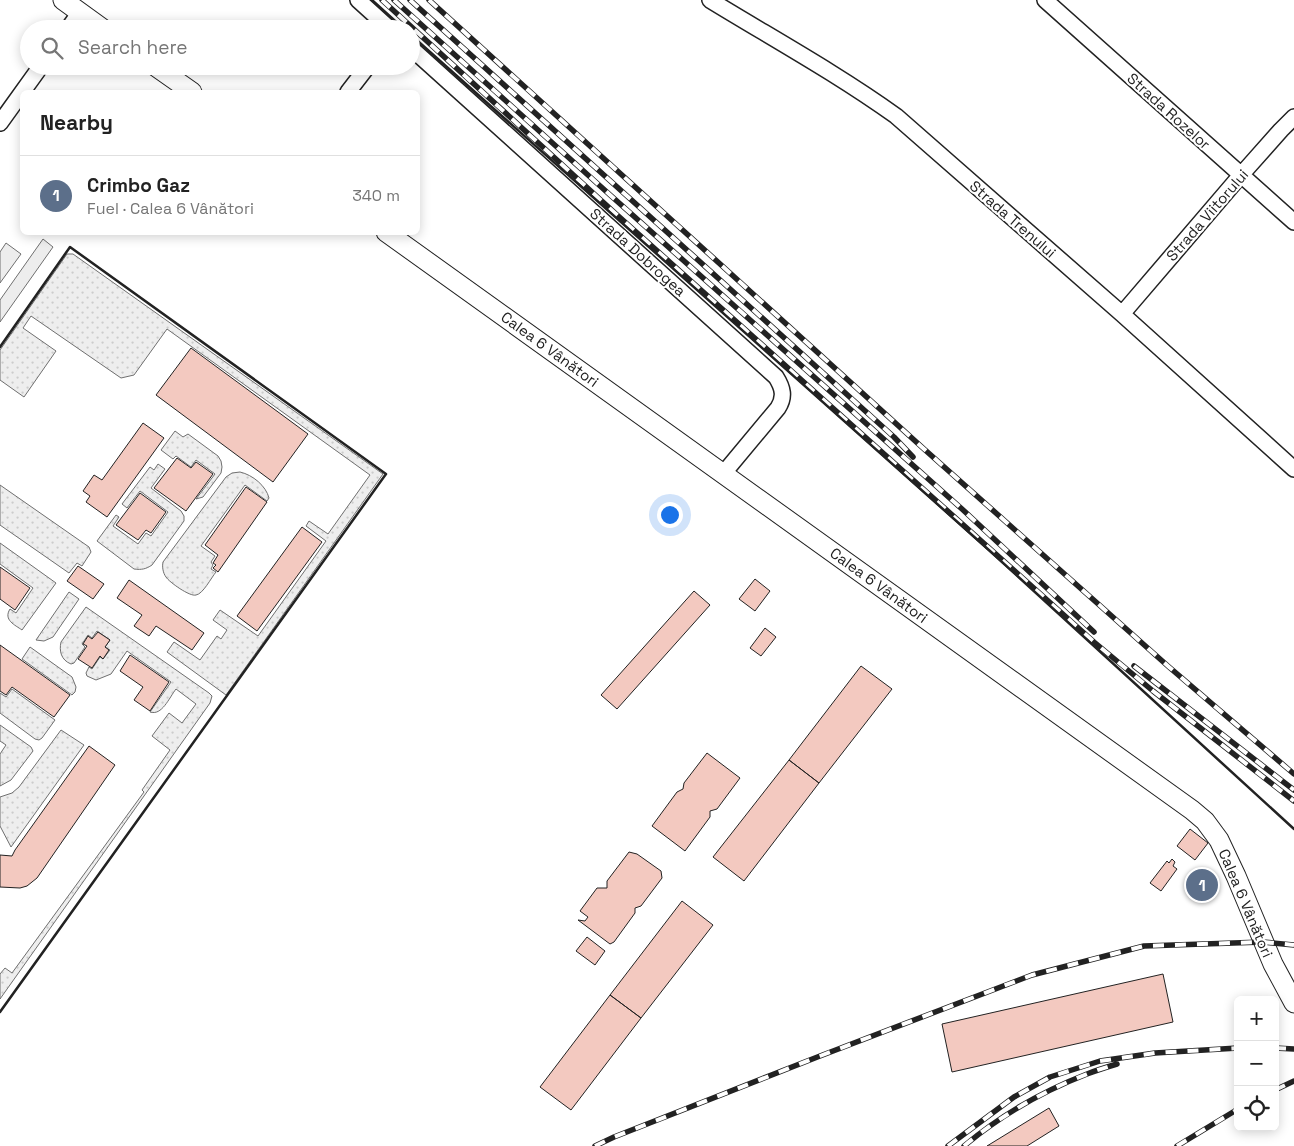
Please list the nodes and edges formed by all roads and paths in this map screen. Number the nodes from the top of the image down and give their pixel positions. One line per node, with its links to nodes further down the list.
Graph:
1 (63, 0): 5 (main road)
2 (358, 0): 8 (street)
3 (710, 0): 22 (street, Strada Trenului)
4 (1045, 0): 19 (street, Strada Rozelor)
5 (80, 12): 6 (street); 7 (main road)
6 (74, 20)
7 (91, 20)
8 (380, 20)
9 (420, 56): 24 (street, Strada Dobrogea)
10 (35, 75): 13 (street)
11 (168, 75): 14 (main road)
12 (361, 75): 15 (street)
13 (24, 90)
14 (189, 90)
15 (350, 90)
16 (20, 95): 18 (street)
17 (1294, 118): 19 (street, Strada Viitorului)
18 (0, 123)
19 (1241, 175): 20 (street, Strada Rozelor); 22 (street, Strada Viitorului)
20 (1294, 222)
21 (390, 235): 24 (main road, Calea 6 Vânători)
22 (1122, 314): 23 (street, Strada Trenului)
23 (1294, 469)
24 (723, 474): 25 (main road, Calea 6 Vânători)
25 (1294, 1003)

